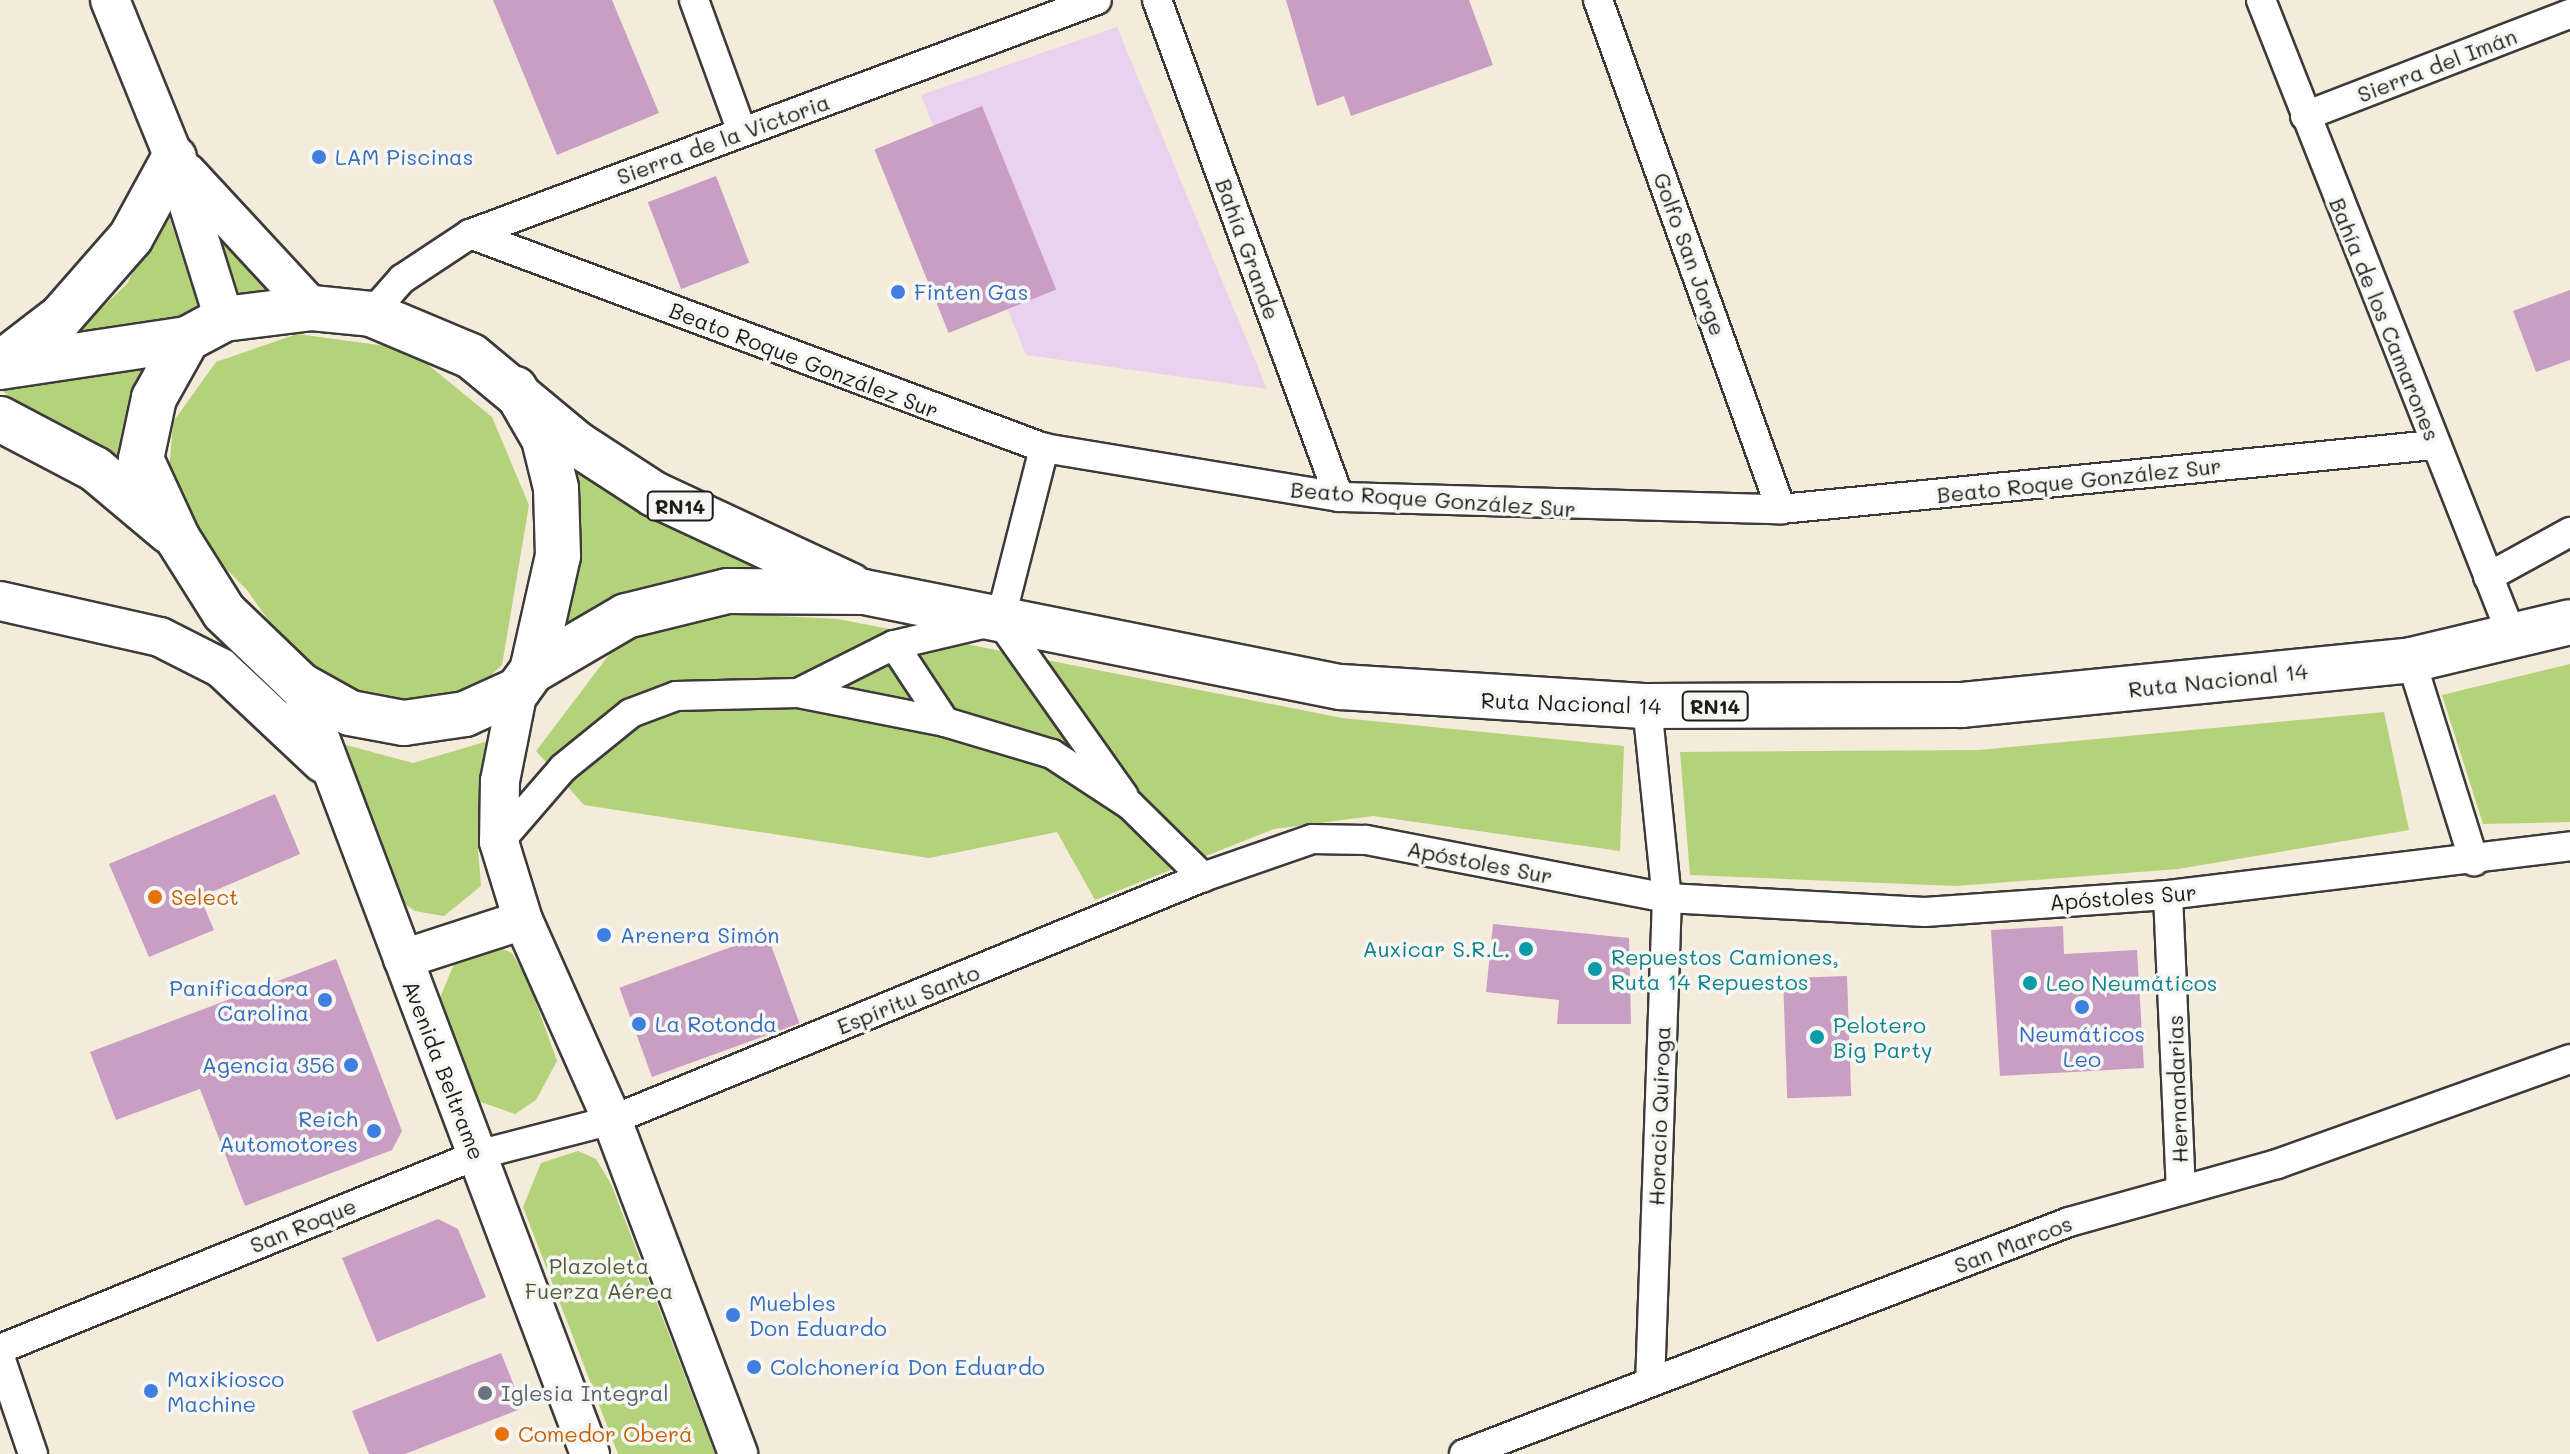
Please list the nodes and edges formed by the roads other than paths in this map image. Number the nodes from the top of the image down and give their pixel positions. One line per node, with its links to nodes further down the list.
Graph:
1 (110, 0): 10 (main road)
2 (694, 0): 9 (street)
3 (1097, 0): 9 (street, Sierra de la Victoria)
4 (1157, 0): 20 (street, Bahía Grande)
5 (1598, 0): 21 (street, Golfo San Jorge)
6 (2261, 0): 8 (street, Bahía de los Camarones)
7 (2570, 14): 8 (street, Sierra del Imán)
8 (2305, 116): 18 (street, Bahía de los Camarones)
9 (742, 132): 11 (street, Sierra de la Victoria)
10 (174, 158): 12 (main road); 14 (main road); 15 (highway)
11 (470, 234): 13 (street, Sierra de la Victoria); 19 (street, Beato Roque González Sur)
12 (312, 308): 13 (highway, Ruta Nacional 14 / RN14); 14 (highway, Ruta Nacional 14 / RN14)
13 (371, 314): 16 (highway, Ruta Nacional 14 / RN14)
14 (206, 329): 15 (highway, Ruta Nacional 14 / RN14); 23 (highway, Ruta Nacional 14 / RN14)
15 (0, 366)
16 (515, 389): 25 (highway, Ruta Nacional 14 / RN14); 32 (highway, Ruta Nacional 14 / RN14)
17 (0, 419): 23 (highway, Ruta Nacional 14 / RN14)
18 (2434, 445): 21 (street, Beato Roque González Sur); 24 (street, Bahía de los Camarones)
19 (1044, 448): 20 (street, Beato Roque González Sur); 27 (street)
20 (1339, 497): 21 (street, Beato Roque González Sur)
21 (1781, 509)
22 (2570, 532): 24 (street)
23 (178, 539): 33 (highway, Ruta Nacional 14 / RN14)
24 (2488, 577): 29 (street, Bahía de los Camarones)
25 (864, 592): 27 (highway, Ruta Nacional 14 / RN14); 32 (highway, Ruta Nacional 14 / RN14)
26 (0, 601): 37 (main road)
27 (1000, 621): 30 (street); 35 (highway, Ruta Nacional 14 / RN14); 38 (street)
28 (2570, 622): 29 (highway, Ruta Nacional 14 / RN14)
29 (2512, 636): 31 (highway, Ruta Nacional 14 / RN14)
30 (894, 645): 34 (street); 36 (street)
31 (2411, 660): 35 (highway, Ruta Nacional 14 / RN14); 41 (street)
32 (525, 681): 33 (highway, Ruta Nacional 14 / RN14); 39 (main road)
33 (300, 685): 37 (main road, Avenida Beltrame)
34 (798, 693): 36 (street); 39 (street)
35 (1647, 706): 44 (street, Horacio Quiroga)
36 (945, 722): 38 (street)
37 (332, 773): 46 (main road, Avenida Beltrame)
38 (1130, 805): 42 (street)
39 (499, 842): 45 (main road)
40 (2570, 846): 41 (street, Apóstoles Sur)
41 (2474, 861): 43 (street, Apóstoles Sur)
42 (1203, 877): 44 (street, Apóstoles Sur); 48 (street, Espíritu Santo)
43 (2168, 895): 44 (street, Apóstoles Sur); 50 (street, Hernandarias)
44 (1667, 898): 53 (street, Horacio Quiroga)
45 (523, 920): 46 (main road); 48 (main road)
46 (403, 959): 49 (main road, Avenida Beltrame)
47 (2570, 1059): 50 (street, San Marcos)
48 (612, 1120): 49 (street, San Roque); 56 (main road)
49 (477, 1155): 51 (street, San Roque); 55 (main road, Avenida Beltrame)
50 (2181, 1188): 53 (street, San Marcos)
51 (0, 1349)
52 (0, 1357): 54 (street)
53 (1650, 1382): 57 (street, San Marcos)
54 (33, 1454)
55 (590, 1454)
56 (738, 1454)
57 (1464, 1454)

